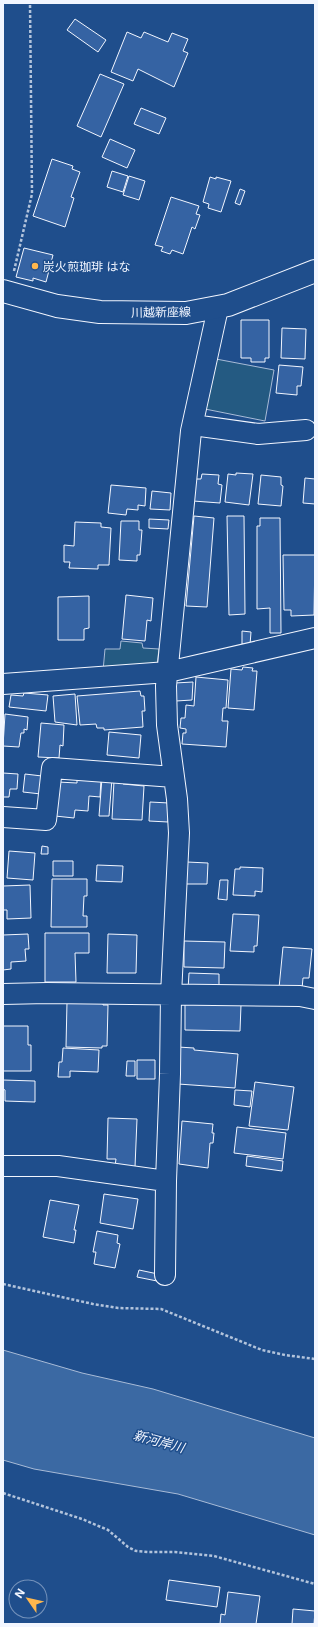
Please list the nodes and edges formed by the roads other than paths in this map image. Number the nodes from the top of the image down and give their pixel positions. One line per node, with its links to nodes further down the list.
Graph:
1 (315, 271): 3 (main road, 川越新座線)
2 (6, 292): 3 (main road, 川越新座線)
3 (218, 308): 4 (street)
4 (193, 425): 5 (street); 7 (street)
5 (306, 430)
6 (315, 638): 7 (street)
7 (168, 672): 8 (street); 9 (street)
8 (3, 684)
9 (174, 777): 10 (street); 12 (street)
10 (3, 817)
11 (3, 994): 12 (street)
12 (171, 995): 13 (street); 15 (street)
13 (315, 999)
14 (3, 1166): 15 (street)
15 (166, 1181): 16 (street)
16 (165, 1275)

